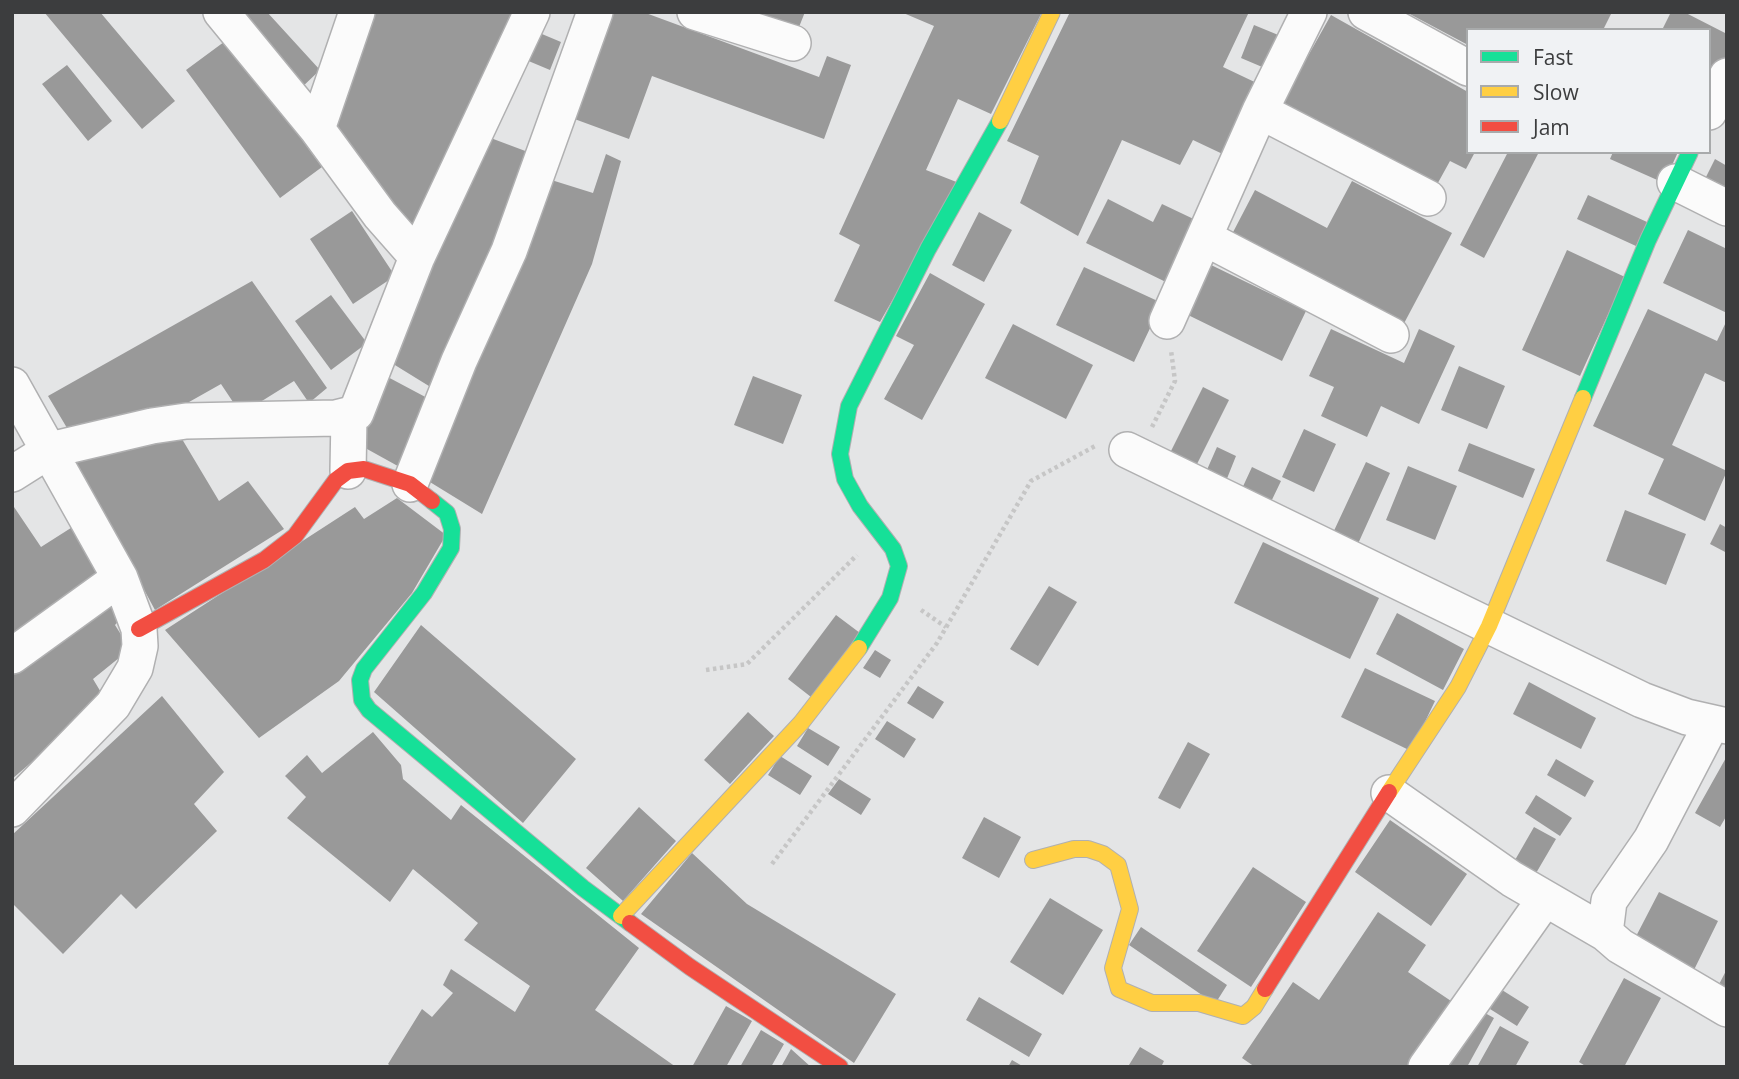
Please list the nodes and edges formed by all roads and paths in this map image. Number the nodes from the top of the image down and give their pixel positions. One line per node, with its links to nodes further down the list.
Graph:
1 (221, 12): 14 (street)
2 (357, 12): 14 (street)
3 (532, 12): 19 (street)
4 (595, 12): 28 (street)
5 (695, 12): 9 (street)
6 (1052, 12): 29 (street)
7 (1309, 12): 13 (street)
8 (1367, 12): 10 (street)
9 (793, 43)
10 (1466, 67)
11 (1727, 76): 12 (street)
12 (1711, 108)
13 (1260, 111): 16 (street); 18 (street)
14 (317, 129): 19 (street)
15 (1682, 167): 17 (street); 31 (street)
16 (1428, 198)
17 (1727, 208)
18 (1205, 238): 20 (street); 21 (street)
19 (417, 257): 23 (street)
20 (1167, 321): 24 (path)
21 (1391, 335)
22 (12, 385): 25 (street)
23 (349, 416): 25 (street); 26 (street)
24 (1113, 447): 31 (street); 39 (path)
25 (50, 450): 27 (street); 30 (street)
26 (348, 471): 28 (street); 32 (street)
27 (12, 474)
28 (410, 484): 41 (street)
29 (880, 532): 34 (path); 41 (street)
30 (120, 578): 32 (street); 33 (street)
31 (1489, 626): 35 (street); 36 (street)
32 (139, 629): 37 (street)
33 (12, 656)
34 (706, 670)
35 (1719, 724): 42 (street)
36 (1389, 793): 38 (street); 40 (street)
37 (12, 809)
38 (1033, 860)
39 (772, 863)
40 (1545, 899): 42 (street); 45 (street)
41 (621, 916): 44 (street)
42 (1605, 933): 43 (street)
43 (1727, 1009)
44 (840, 1067)
45 (1426, 1067)

